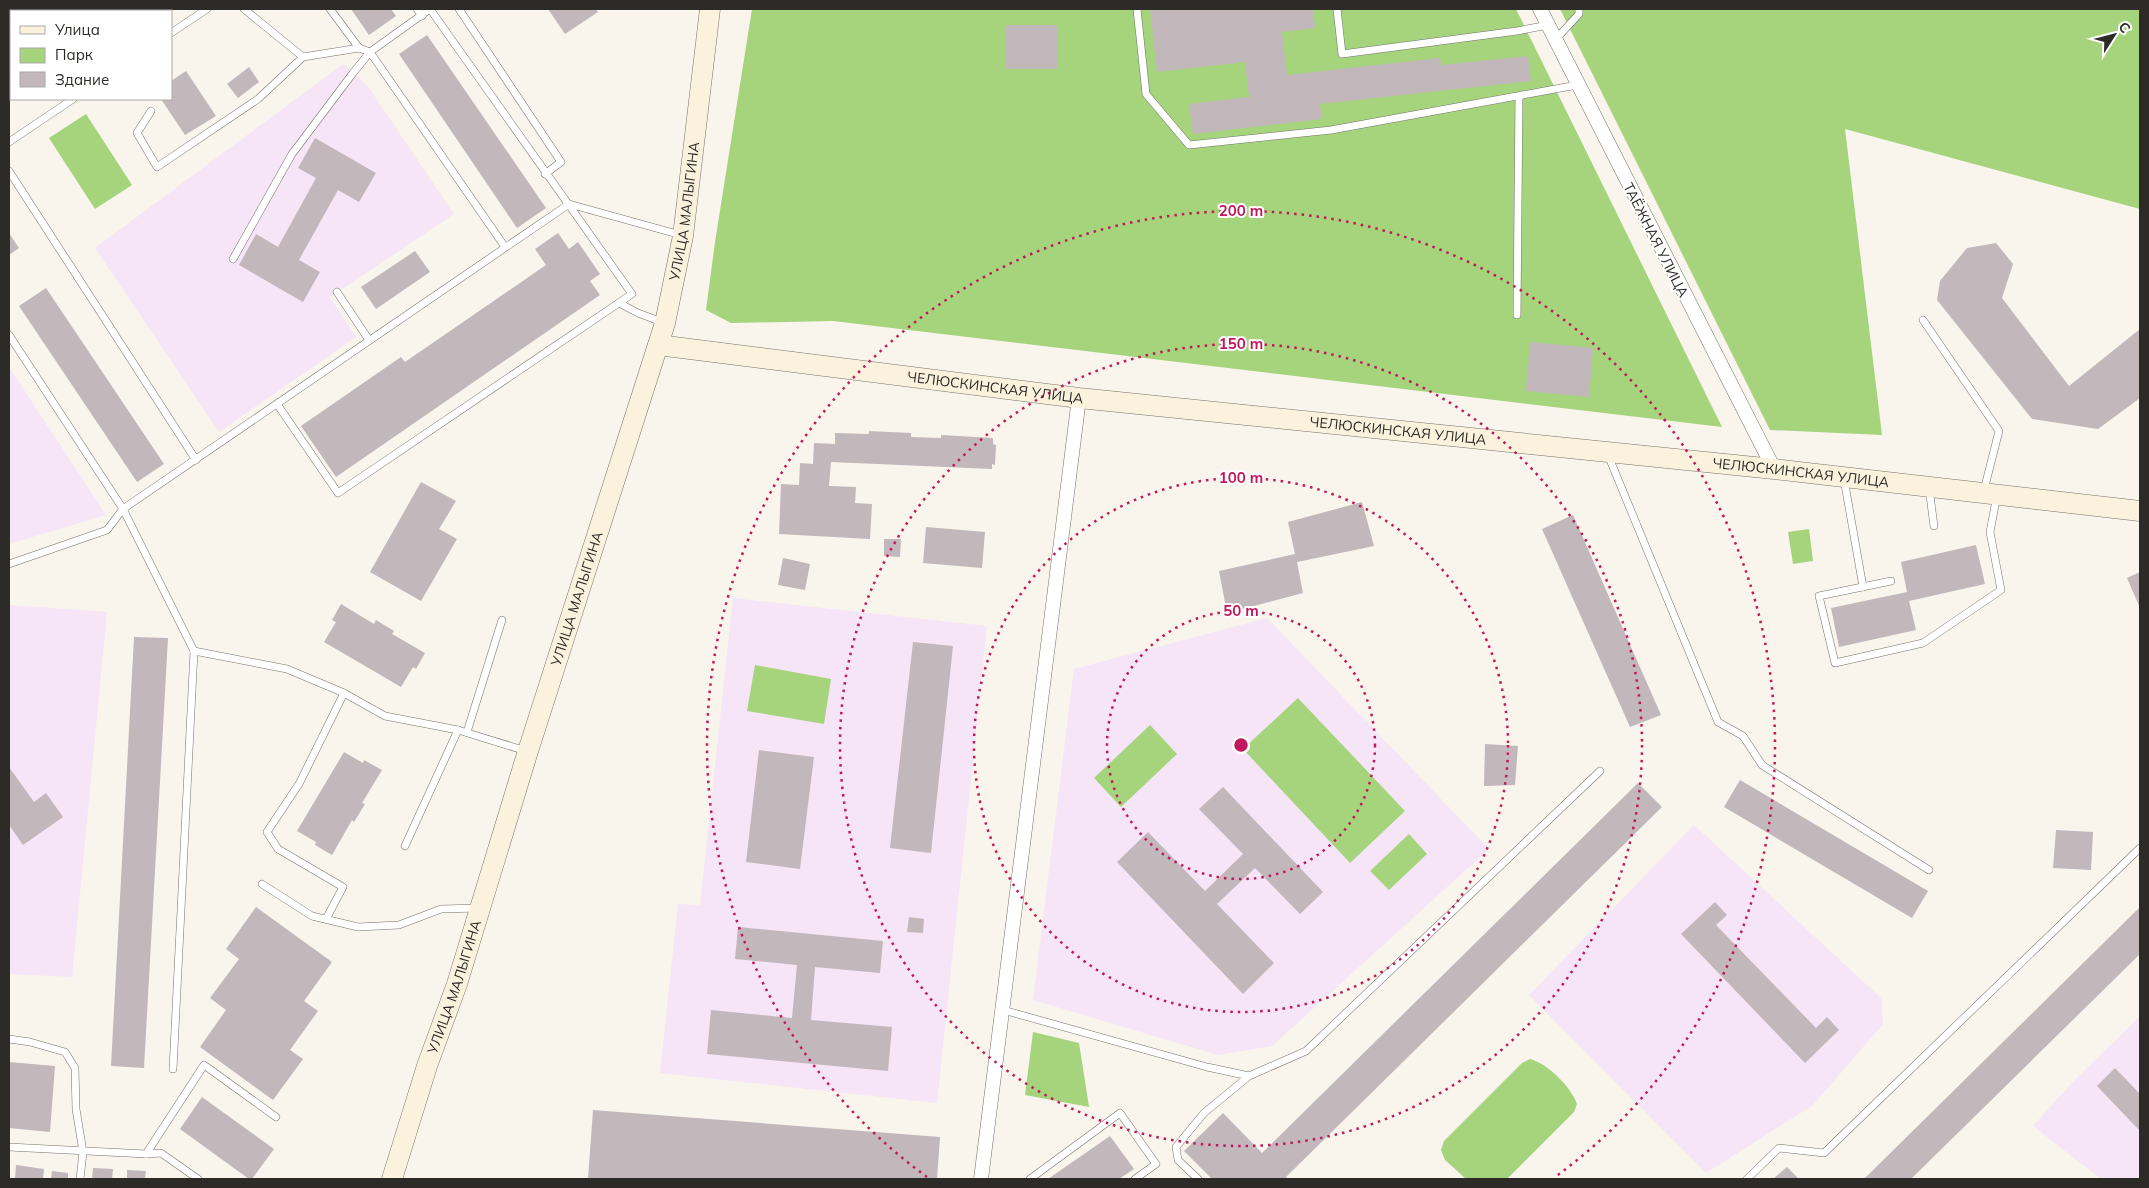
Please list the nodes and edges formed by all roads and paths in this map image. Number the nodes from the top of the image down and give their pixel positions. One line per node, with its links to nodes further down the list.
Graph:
1 (207, 9): 14 (lane)
2 (244, 9): 18 (lane)
3 (330, 9): 16 (lane)
4 (417, 9): 12 (lane)
5 (430, 9): 12 (lane); 25 (lane)
6 (459, 9): 25 (lane)
7 (710, 9): 27 (street, УЛИЦА МАЛЫГИНА)
8 (1137, 9): 20 (lane)
9 (1337, 9): 13 (lane)
10 (1540, 9): 13 (street, ТАЁЖНАЯ УЛИЦА)
11 (1579, 9): 15 (lane)
12 (422, 16): 17 (lane)
13 (1548, 25): 15 (street, ТАЁЖНАЯ УЛИЦА)
14 (172, 32)
15 (1555, 40): 19 (street, ТАЁЖНАЯ УЛИЦА)
16 (359, 48): 17 (lane); 18 (lane)
17 (370, 52): 28 (lane); 29 (lane)
18 (303, 57): 22 (lane)
19 (1577, 86): 20 (lane); 42 (street, ТАЁЖНАЯ УЛИЦА)
20 (1519, 97): 32 (lane)
21 (72, 100): 23 (lane)
22 (151, 111)
23 (9, 142)
24 (9, 171): 41 (lane)
25 (545, 174): 26 (lane)
26 (569, 204): 27 (lane); 28 (lane); 31 (lane)
27 (683, 236): 34 (street, УЛИЦА МАЛЫГИНА)
28 (505, 247): 36 (lane)
29 (233, 259)
30 (337, 292): 36 (lane)
31 (619, 303): 34 (lane); 39 (lane)
32 (1517, 315)
33 (1923, 320): 45 (lane)
34 (665, 323): 37 (street, УЛИЦА МАЛЫГИНА)
35 (9, 336): 46 (lane)
36 (369, 340): 39 (lane)
37 (658, 345): 38 (street, ЧЕЛЮСКИНСКАЯ УЛИЦА); 57 (street, УЛИЦА МАЛЫГИНА)
38 (1079, 398): 40 (street, ЧЕЛЮСКИНСКАЯ УЛИЦА); 65 (street)
39 (276, 404): 41 (lane)
40 (1607, 452): 42 (street, ЧЕЛЮСКИНСКАЯ УЛИЦА); 61 (lane)
41 (196, 460): 46 (lane)
42 (1774, 469): 43 (street, ЧЕЛЮСКИНСКАЯ УЛИЦА)
43 (1843, 477): 44 (street, ЧЕЛЮСКИНСКАЯ УЛИЦА); 51 (lane)
44 (1929, 487): 45 (street, ЧЕЛЮСКИНСКАЯ УЛИЦА); 48 (lane)
45 (1990, 494): 47 (street, ЧЕЛЮСКИНСКАЯ УЛИЦА); 51 (lane)
46 (123, 509): 49 (lane); 53 (lane)
47 (2140, 511)
48 (1934, 526)
49 (9, 564)
50 (1891, 581): 51 (lane)
51 (1863, 587)
52 (502, 620): 56 (lane)
53 (194, 652): 54 (lane); 67 (lane)
54 (344, 693): 55 (lane); 64 (lane)
55 (458, 730): 56 (lane); 59 (lane)
56 (467, 732): 57 (lane)
57 (528, 751): 63 (street, УЛИЦА МАЛЫГИНА)
58 (1600, 772): 68 (lane)
59 (405, 846)
60 (2140, 848): 80 (lane)
61 (1929, 870)
62 (262, 884): 64 (lane)
63 (480, 908): 64 (lane); 75 (street, УЛИЦА МАЛЫГИНА)
64 (326, 919)
65 (1003, 1010): 68 (lane); 76 (street)
66 (9, 1039): 71 (lane)
67 (173, 1069)
68 (1250, 1076): 79 (lane)
69 (276, 1117): 72 (lane)
70 (9, 1148): 71 (lane)
71 (82, 1152): 72 (lane); 73 (lane)
72 (146, 1154): 74 (lane)
73 (80, 1179)
74 (198, 1179)
75 (392, 1179)
76 (982, 1179)
77 (1030, 1179): 78 (lane)
78 (1135, 1179)
79 (1198, 1179)
80 (1748, 1179)

